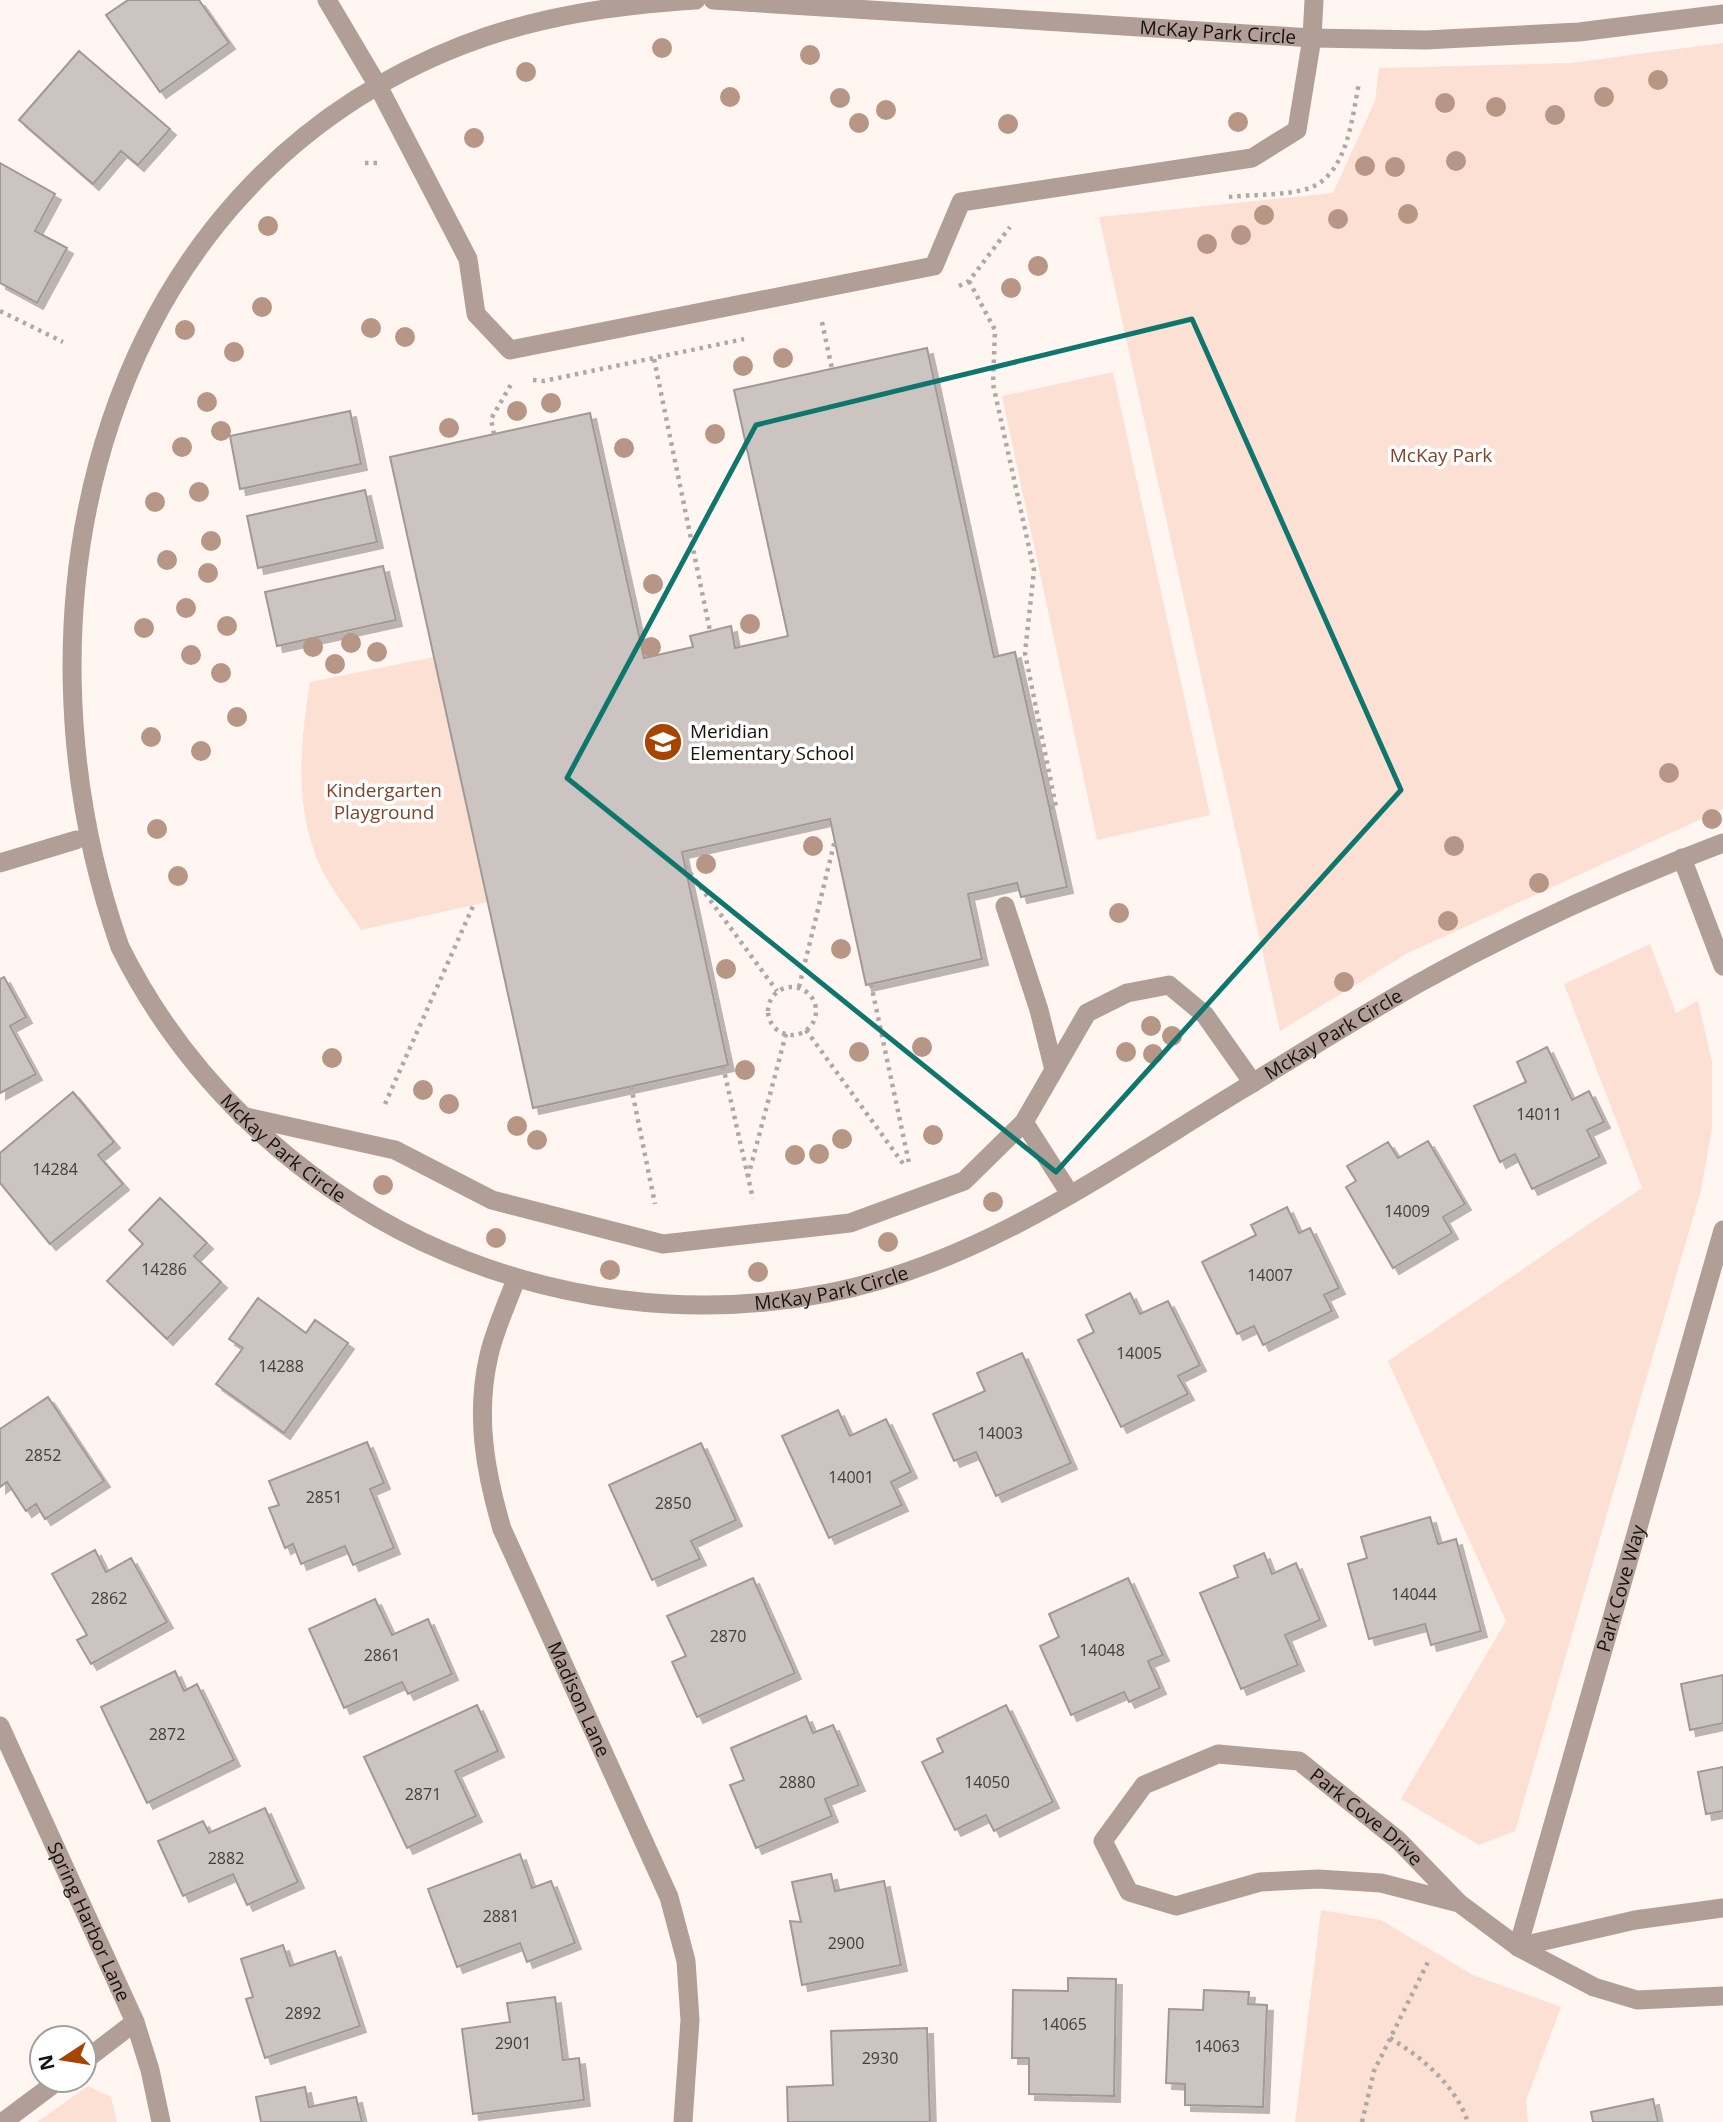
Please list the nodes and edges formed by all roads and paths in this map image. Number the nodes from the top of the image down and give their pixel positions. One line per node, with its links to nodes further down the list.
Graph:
1 (327, 0): 7 (street)
2 (696, 0): 7 (street)
3 (713, 0): 6 (street, McKay Park Circle)
4 (1314, 0): 6 (street)
5 (1723, 14): 6 (street, McKay Park Circle)
6 (1312, 38): 7 (street)
7 (378, 86): 16 (street)
8 (970, 281): 19 (path)
9 (0, 311): 11 (path)
10 (822, 323): 13 (path)
11 (63, 342)
12 (654, 359): 17 (path)
13 (832, 369)
14 (516, 377): 15 (path)
15 (494, 434)
16 (86, 440)
17 (710, 631)
18 (62, 778): 20 (street, McKay Park Circle)
19 (1050, 808)
20 (76, 840): 24 (street); 39 (street, McKay Park Circle)
21 (835, 840): 30 (path)
22 (1723, 843): 23 (street, McKay Park Circle)
23 (1682, 858): 28 (street); 36 (street, McKay Park Circle)
24 (0, 863)
25 (685, 866): 31 (path)
26 (474, 904): 38 (path)
27 (1005, 906): 35 (street)
28 (1723, 965)
29 (871, 984): 32 (path)
30 (799, 987): 31 (path); 32 (path)
31 (777, 991): 33 (path)
32 (806, 1030): 33 (path)
33 (786, 1034): 41 (path)
34 (723, 1066): 41 (path)
35 (1054, 1070): 36 (street); 40 (street)
36 (1253, 1083): 42 (street, McKay Park Circle)
37 (631, 1086): 44 (path)
38 (385, 1104)
39 (242, 1116): 40 (street); 46 (street, McKay Park Circle)
40 (1024, 1122): 42 (street)
41 (748, 1177): 43 (path)
42 (1070, 1194): 46 (street, McKay Park Circle)
43 (753, 1199)
44 (655, 1205)
45 (1723, 1230): 50 (street, Park Cove Way)
46 (516, 1279): 59 (street, Madison Lane)
47 (0, 1726): 53 (street, Spring Harbor Lane)
48 (1459, 1903): 48 (street, Park Cove Drive); 50 (street, Park Cove Drive)
49 (1723, 1908): 50 (street)
50 (1518, 1947): 52 (street, Park Cove Drive)
51 (1429, 1962): 54 (path)
52 (1723, 1996)
53 (135, 2022): 55 (street); 58 (street, Spring Harbor Lane)
54 (1390, 2038): 60 (path); 61 (path)
55 (98, 2050)
56 (41, 2094): 57 (street)
57 (4, 2122)
58 (160, 2122)
59 (683, 2122)
60 (1362, 2122)
61 (1468, 2122)

